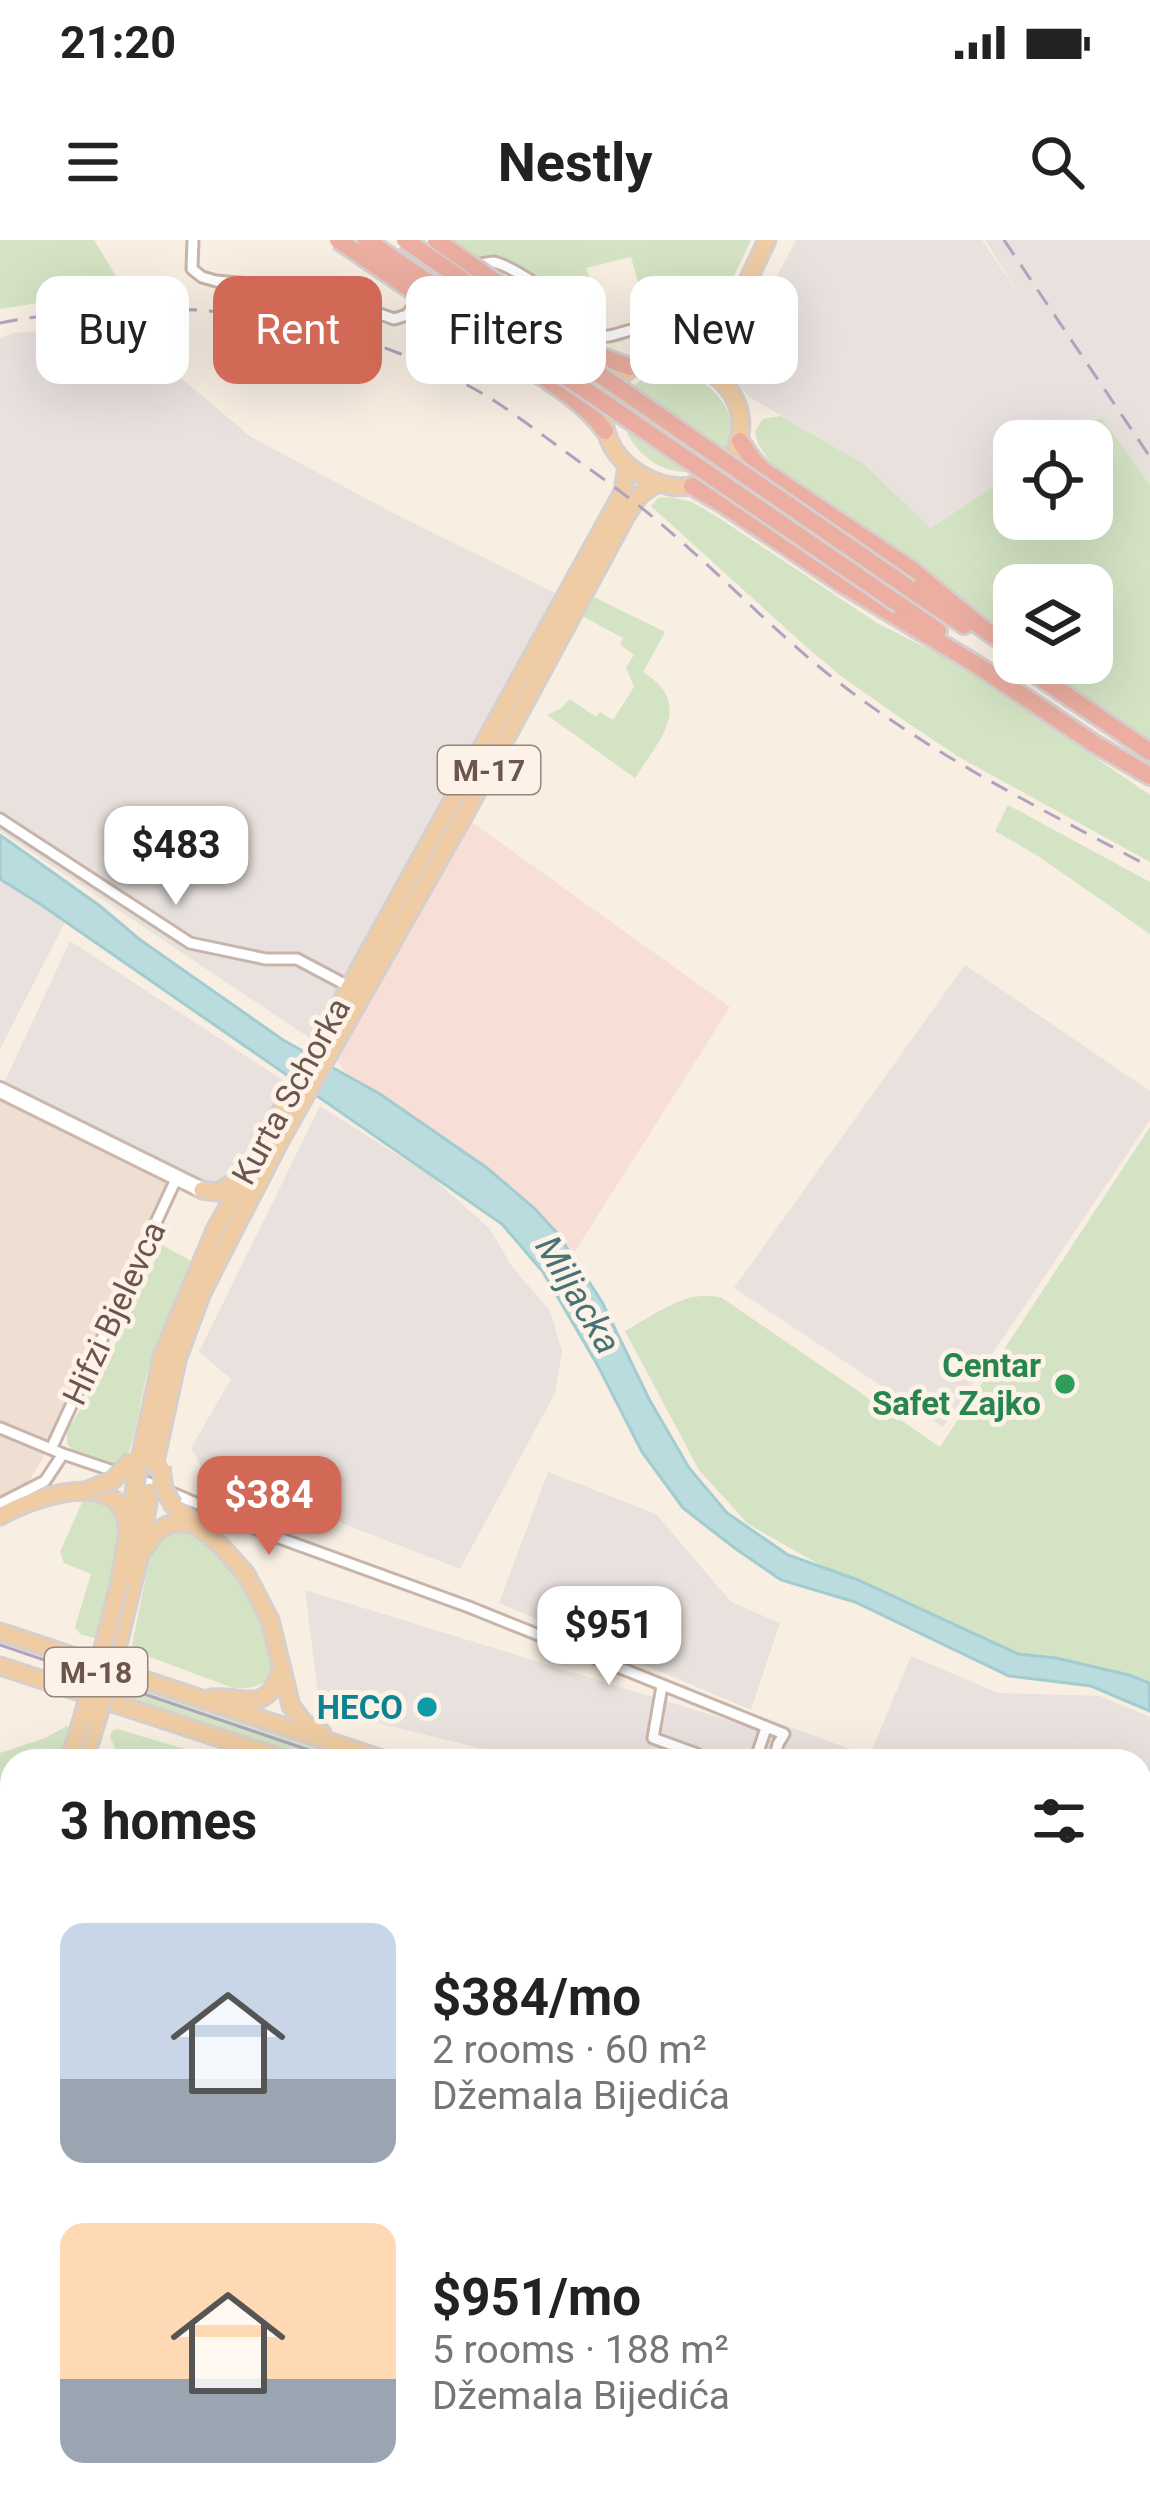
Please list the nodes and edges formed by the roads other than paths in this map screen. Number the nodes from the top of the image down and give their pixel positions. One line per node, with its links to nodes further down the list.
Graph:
1 (193, 240): 8 (street)
2 (338, 240): 12 (highway, bridge)
3 (366, 240): 22 (highway, bridge)
4 (406, 240): 18 (highway, bridge)
5 (436, 240): 9 (highway, bridge)
6 (767, 240): 7 (main road)
7 (750, 276)
8 (630, 329)
9 (630, 362)
10 (630, 369): 12 (main road)
11 (724, 384): 13 (main road)
12 (605, 431): 14 (main road)
13 (740, 440): 16 (main road); 17 (highway)
14 (626, 465): 15 (main road); 24 (main road, Kurta Schorka / M-17)
15 (658, 483): 16 (main road); 25 (main road, Kurta Schorka / M-17)
16 (692, 486): 22 (highway)
17 (993, 635)
18 (993, 645)
19 (1052, 684): 21 (highway)
20 (1062, 684): 21 (highway)
21 (1150, 749)
22 (1150, 775)
23 (0, 819): 24 (street)
24 (348, 986): 25 (main road, Kurta Schorka / M-17)
25 (326, 1043): 27 (main road, Kurta Schorka / M-17)
26 (0, 1090): 29 (main road)
27 (300, 1090): 28 (main road, Kurta Schorka / M-17); 34 (main road, Kurta Schorka / M-17)
28 (245, 1174): 30 (main road); 31 (main road, Kurta Schorka / M-17)
29 (177, 1177): 30 (main road); 33 (street, Hifzi Bjelevca)
30 (202, 1190): 31 (main road)
31 (215, 1230): 34 (main road, Kurta Schorka / M-17)
32 (0, 1428): 33 (street)
33 (57, 1451): 37 (street); 46 (street)
34 (147, 1458): 35 (main road, Kurta Schorka / M-18, bridge); 36 (main road, bridge); 39 (main road, bridge)
35 (142, 1488): 40 (main road, Kurta Schorka / M-18); 41 (main road, Kurta Schorka)
36 (93, 1493): 38 (main road); 40 (main road)
37 (0, 1504)
38 (0, 1516)
39 (198, 1526): 41 (main road); 45 (main road)
40 (128, 1534): 42 (main road, Kurta Schorka / M-18)
41 (139, 1559): 42 (main road, Kurta Schorka)
42 (127, 1582): 51 (main road, Kurta Schorka / M-18, bridge); 52 (main road, Kurta Schorka, bridge)
43 (0, 1632): 47 (main road)
44 (0, 1666): 48 (main road)
45 (280, 1670): 47 (main road); 50 (main road)
46 (662, 1686): 49 (street); 56 (street)
47 (205, 1701): 50 (main road)
48 (183, 1725): 53 (main road); 54 (main road)
49 (766, 1728): 57 (street); 58 (street)
50 (339, 1745): 55 (main road)
51 (73, 1749)
52 (87, 1749)
53 (235, 1749)
54 (254, 1749)
55 (351, 1749)
56 (684, 1749)
57 (759, 1749)
58 (777, 1749)

